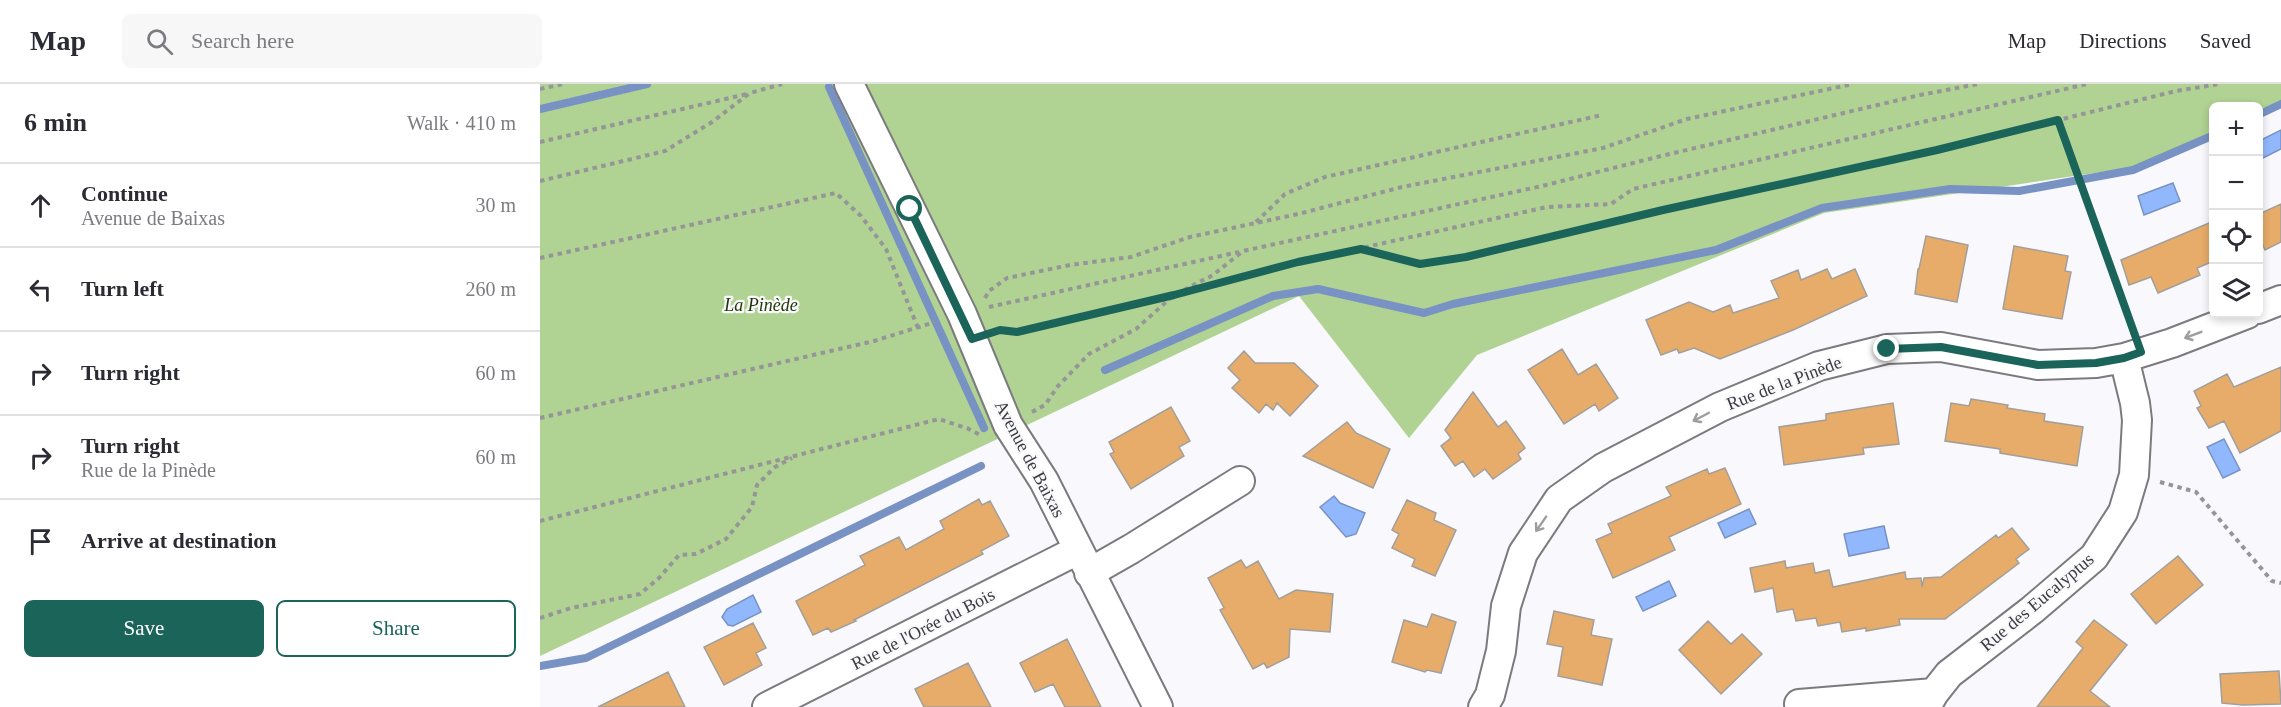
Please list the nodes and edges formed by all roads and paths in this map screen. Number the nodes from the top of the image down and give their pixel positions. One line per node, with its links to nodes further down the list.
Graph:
1 (563, 84): 8 (path)
2 (782, 84): 9 (path)
3 (849, 84): 22 (street, Avenue de Baixas)
4 (1853, 84): 14 (path)
5 (1978, 84): 16 (path)
6 (2087, 84): 15 (path)
7 (2219, 84): 11 (path)
8 (540, 89)
9 (750, 93): 12 (path); 13 (path)
10 (1602, 116): 14 (path)
11 (2058, 120): 15 (path); 24 (path)
12 (540, 142)
13 (540, 181)
14 (1256, 223): 22 (path)
15 (1361, 249): 18 (path)
16 (1243, 251): 18 (path); 22 (path)
17 (540, 258): 23 (path)
18 (1174, 295): 22 (path); 26 (path)
19 (2281, 300): 20 (street)
20 (2263, 307)
21 (2236, 318): 24 (street, Rue de la Pinède, one-way to 24)
22 (971, 321): 23 (path); 26 (street, Avenue de Baixas)
23 (918, 328): 25 (path)
24 (2133, 355): 28 (street, Rue des Eucalyptus); 38 (street, Rue de la Pinède, one-way to 38)
25 (540, 418)
26 (998, 434): 27 (path); 31 (street, Avenue de Baixas)
27 (799, 454): 30 (path); 33 (path)
28 (2134, 475): 32 (path); 34 (street, Rue des Eucalyptus)
29 (1240, 481): 31 (street)
30 (540, 520)
31 (1083, 562): 36 (street, Rue de l'Orée du Bois); 37 (street, Avenue de Baixas)
32 (2281, 583)
33 (540, 618)
34 (1930, 700): 35 (street, Rue des Eucalyptus)
35 (1799, 704)
36 (767, 707)
37 (1158, 707)
38 (1483, 707)

